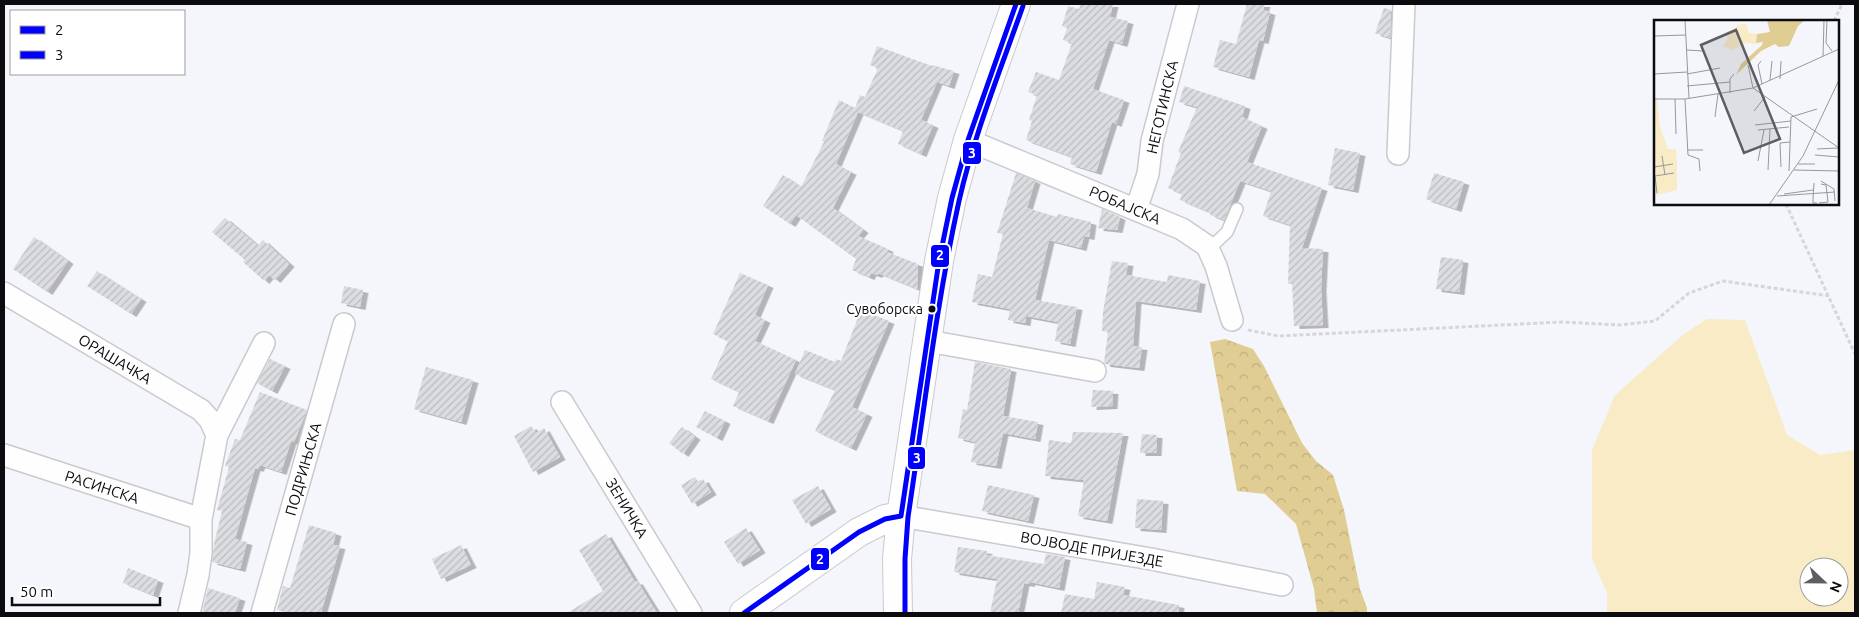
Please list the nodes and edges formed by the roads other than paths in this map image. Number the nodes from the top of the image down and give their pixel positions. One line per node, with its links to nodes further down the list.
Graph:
1 (1016, 4): 4 (main road)
2 (1188, 4): 7 (street, НЕГОТИНСКА)
3 (1404, 4): 5 (street)
4 (968, 140): 7 (street, РОБАЈСКА); 12 (main road)
5 (1398, 154)
6 (1237, 209): 8 (lane)
7 (1136, 210): 8 (street, РОБАЈСКА)
8 (1208, 250): 10 (street, РОБАЈСКА)
9 (4, 293): 16 (street, ОРАШАЧКА)
10 (1232, 320)
11 (344, 324): 22 (street, ПОДРИЊСКА)
12 (928, 341): 14 (street); 18 (main road)
13 (264, 343): 16 (street)
14 (1095, 371)
15 (562, 402): 23 (street, ЗЕНИЧКА)
16 (217, 435): 19 (street)
17 (4, 454): 19 (street, РАСИНСКА)
18 (901, 516): 20 (street, ВОЈВОДЕ ПРИЈЕЗДЕ); 24 (main road); 25 (main road)
19 (200, 519): 21 (street)
20 (1282, 585)
21 (188, 613)
22 (262, 613)
23 (691, 613)
24 (744, 613)
25 (898, 613)

